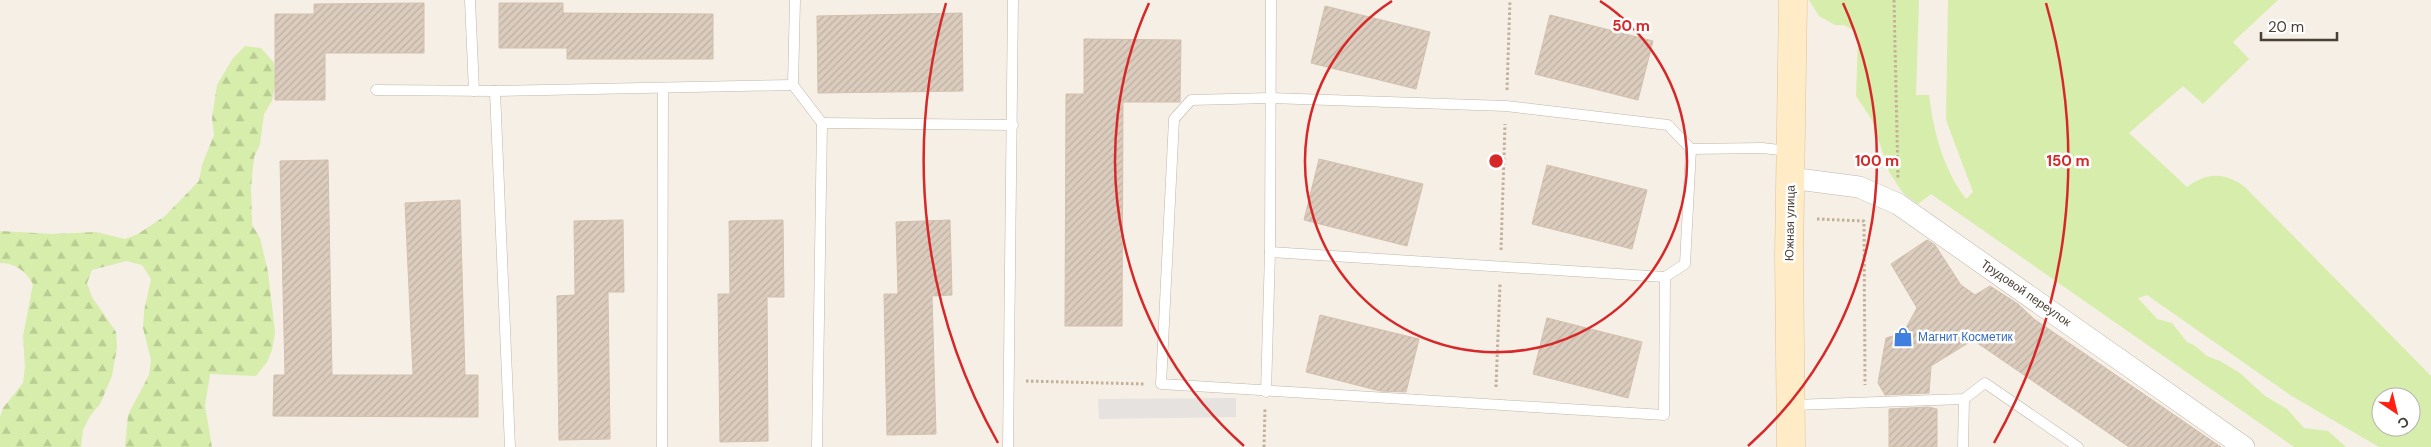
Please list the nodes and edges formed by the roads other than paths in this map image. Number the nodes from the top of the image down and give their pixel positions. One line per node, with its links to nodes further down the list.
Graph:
1 (470, 0): 9 (lane)
2 (795, 0): 6 (lane)
3 (1013, 0): 13 (lane)
4 (1271, 0): 11 (lane)
5 (1793, 0): 15 (street, Южная улица)
6 (793, 84): 7 (lane); 12 (lane)
7 (663, 88): 10 (lane); 23 (lane)
8 (376, 90): 9 (lane)
9 (474, 90): 10 (lane)
10 (495, 90): 22 (lane)
11 (1270, 98): 14 (lane); 17 (lane); 19 (lane)
12 (822, 123): 13 (lane); 24 (lane)
13 (1013, 125): 25 (lane)
14 (1691, 149): 15 (lane); 18 (lane)
15 (1791, 151): 16 (street, Южная улица)
16 (1790, 178): 21 (street, Южная улица); 29 (street, Трудовой переулок)
17 (1270, 252): 18 (lane); 19 (lane)
18 (1665, 277): 19 (lane)
19 (1266, 392)
20 (1964, 399): 21 (lane); 27 (lane); 28 (lane)
21 (1792, 405): 26 (street, Южная улица)
22 (510, 447)
23 (662, 447)
24 (817, 447)
25 (1008, 447)
26 (1791, 447)
27 (1963, 447)
28 (2078, 447)
29 (2244, 447)

